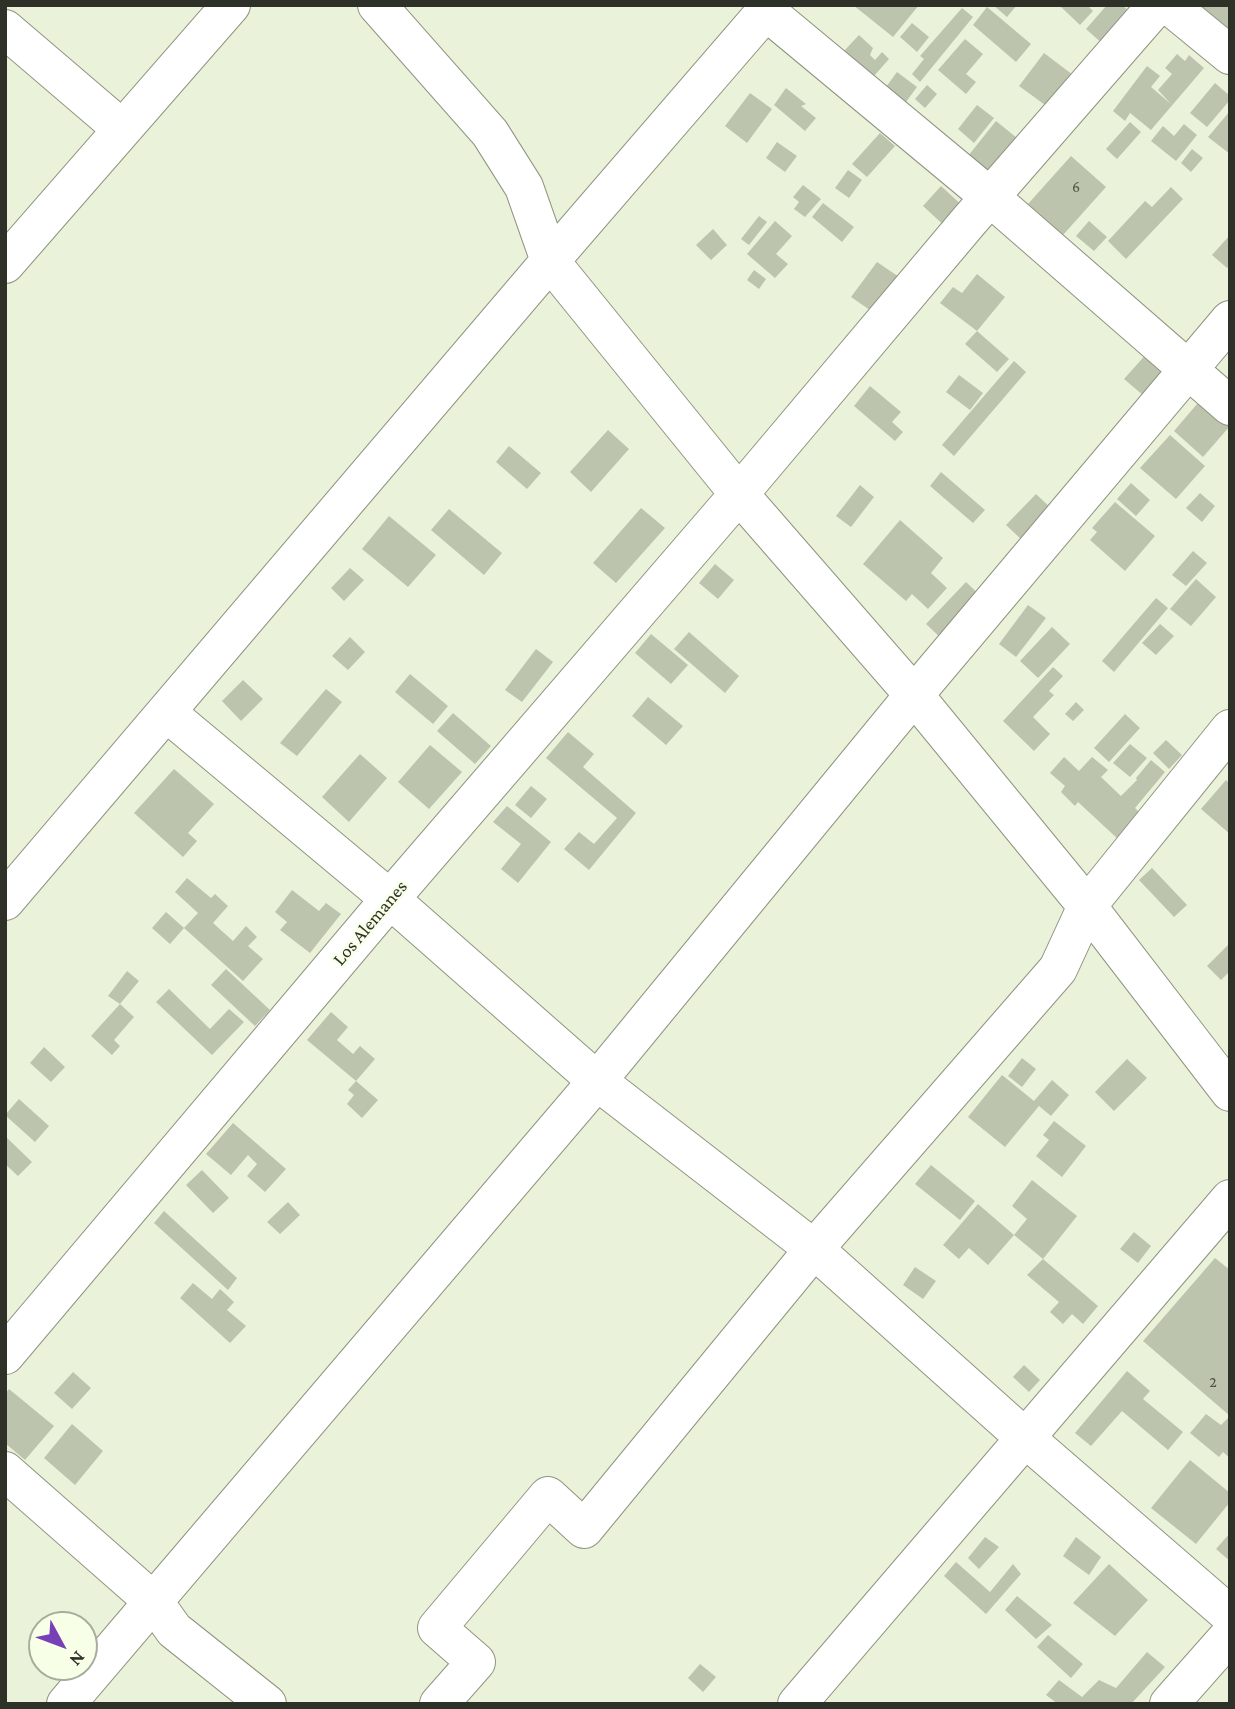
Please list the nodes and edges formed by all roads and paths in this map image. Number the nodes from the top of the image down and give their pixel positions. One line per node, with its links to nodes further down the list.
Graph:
1 (230, 5): 8 (street)
2 (377, 5): 10 (street)
3 (1157, 5): 9 (street, Los Alemanes)
4 (1169, 5): 7 (street)
5 (769, 8): 9 (street); 10 (street)
6 (5, 29): 8 (street)
7 (1230, 55)
8 (122, 129): 11 (street)
9 (990, 197): 13 (street); 15 (street, Los Alemanes)
10 (550, 261): 15 (street); 17 (street)
11 (5, 264)
12 (1230, 320): 13 (street)
13 (1187, 369): 14 (street); 16 (street)
14 (1230, 406)
15 (739, 494): 16 (street); 19 (street, Los Alemanes)
16 (914, 695): 21 (street); 22 (street)
17 (166, 712): 19 (street); 20 (street)
18 (1230, 729): 21 (street)
19 (390, 899): 22 (street); 26 (street, Los Alemanes)
20 (5, 901)
21 (1087, 906): 23 (street); 25 (street)
22 (597, 1081): 25 (street); 29 (street)
23 (1230, 1092)
24 (1230, 1199): 27 (street)
25 (814, 1249): 27 (street); 34 (street)
26 (5, 1355)
27 (1024, 1437): 30 (street); 35 (street)
28 (5, 1471): 29 (street)
29 (154, 1602): 32 (street); 33 (street)
30 (1230, 1615)
31 (1230, 1635): 36 (street)
32 (66, 1704)
33 (267, 1704)
34 (439, 1704)
35 (797, 1704)
36 (1169, 1704)

